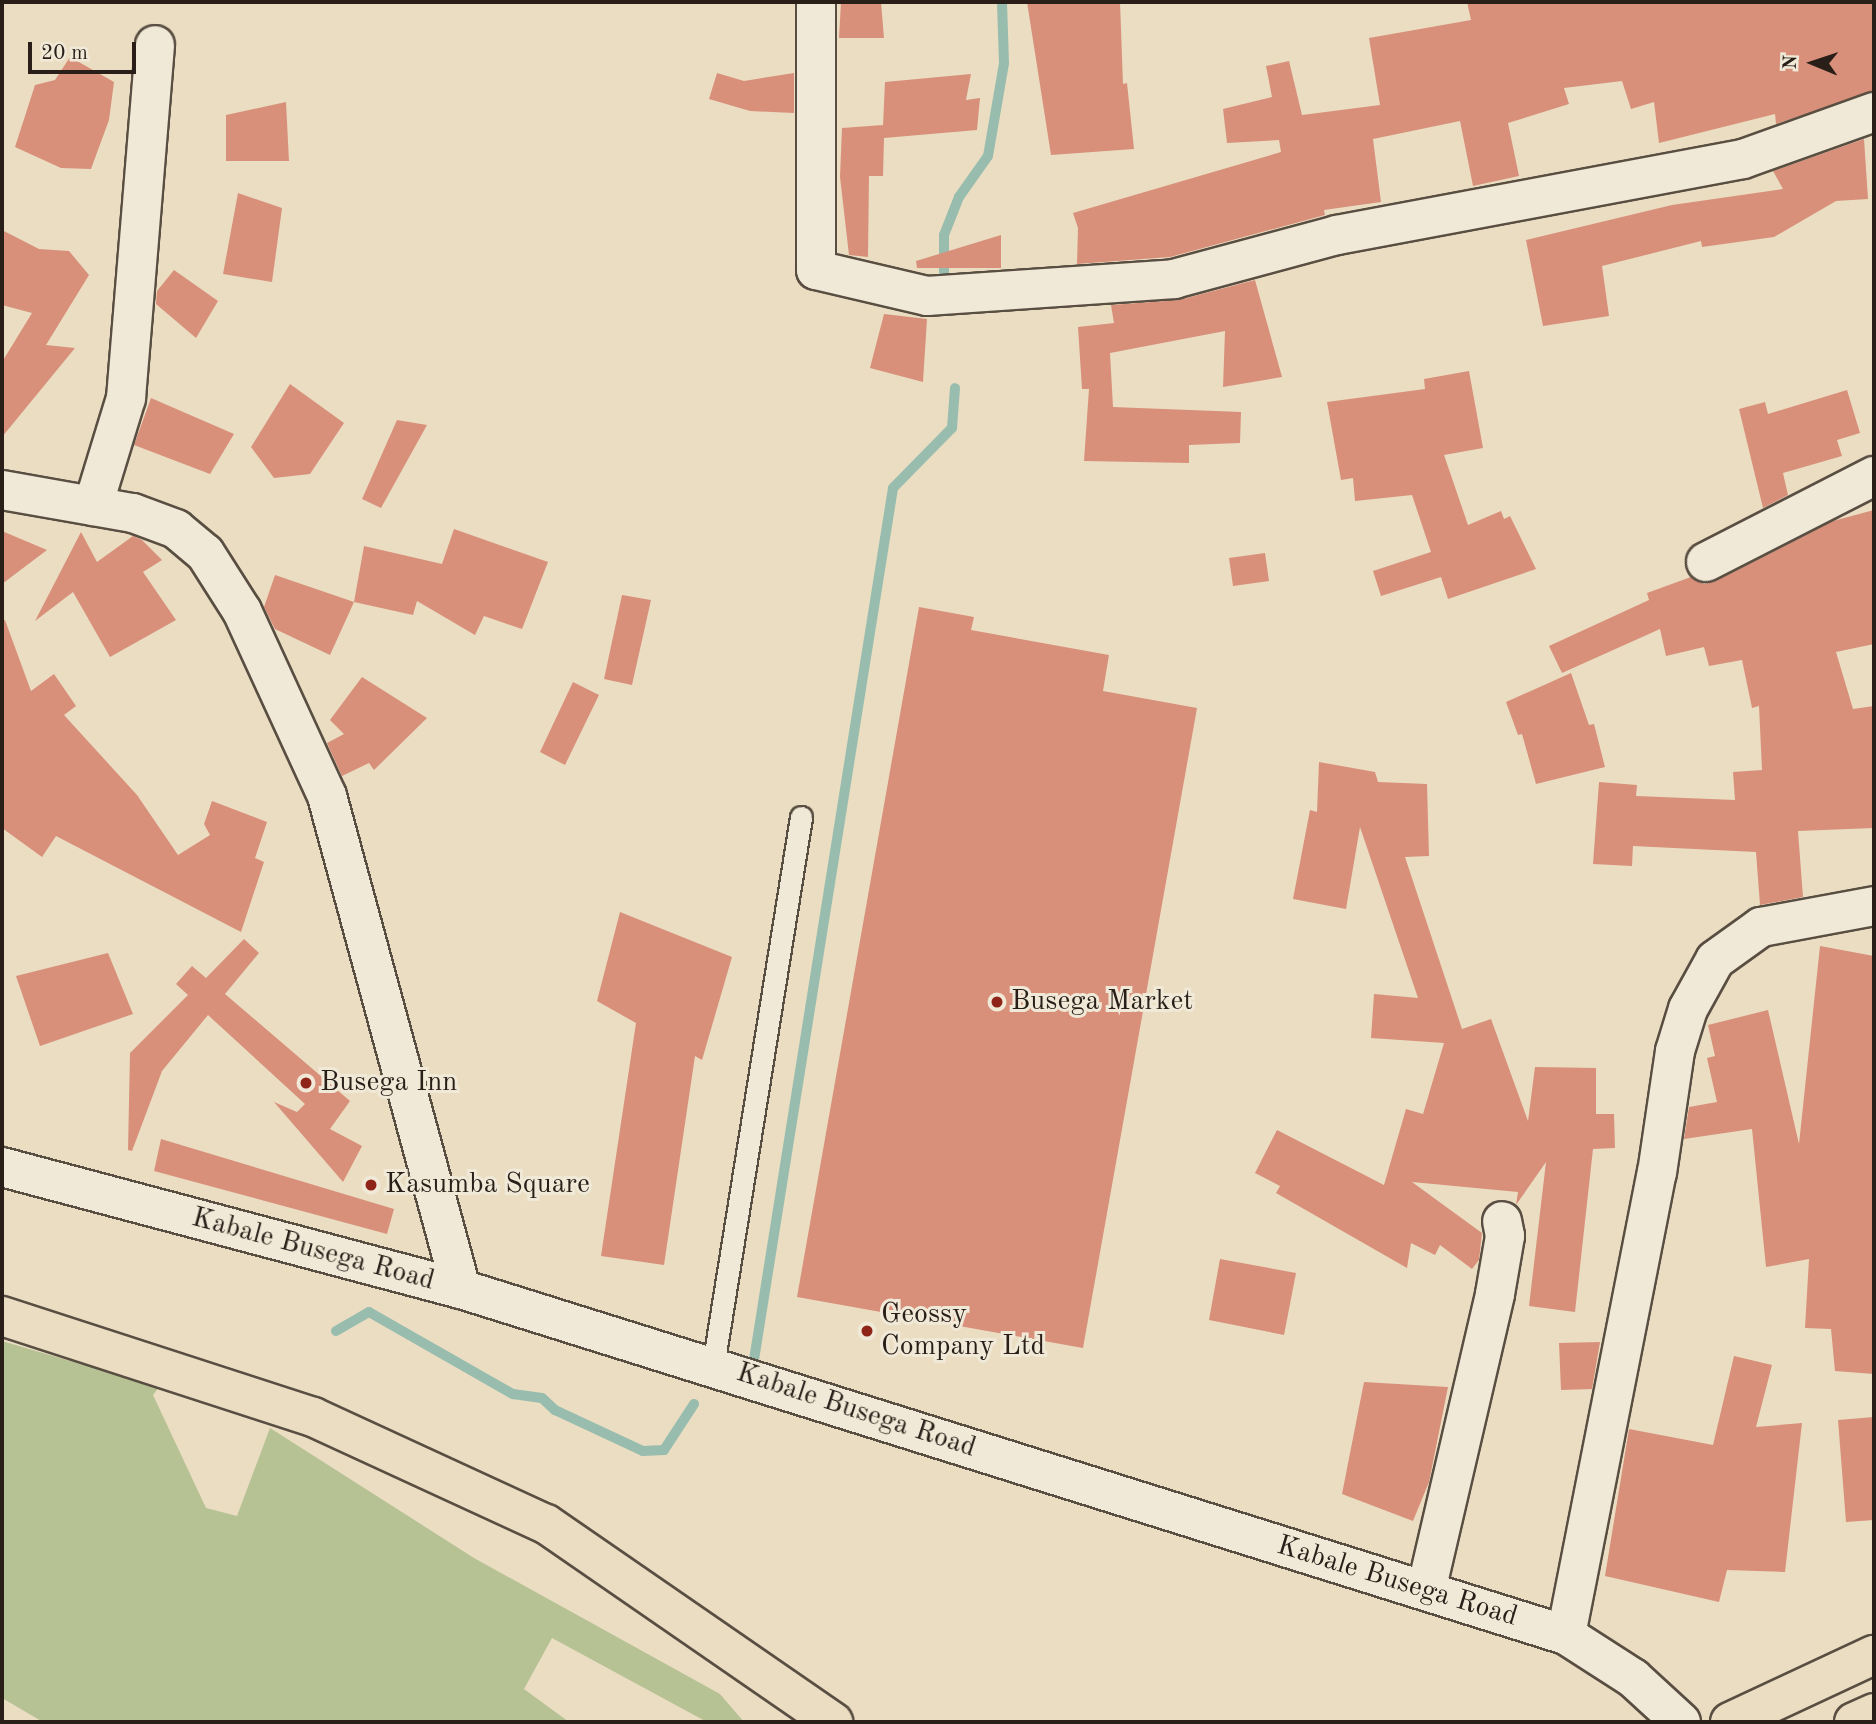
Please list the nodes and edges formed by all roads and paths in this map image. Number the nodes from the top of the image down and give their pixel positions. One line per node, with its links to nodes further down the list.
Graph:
1 (816, 2): 3 (street)
2 (155, 45): 6 (street)
3 (1874, 112)
4 (1874, 477): 7 (street)
5 (2, 490): 6 (street)
6 (93, 506): 12 (street)
7 (1706, 562)
8 (801, 817): 14 (lane)
9 (1874, 905): 16 (street)
10 (2, 1167): 12 (street, Kabale Busega Road)
11 (1502, 1221): 15 (street)
12 (461, 1289): 14 (street, Kabale Busega Road)
13 (2, 1316): 19 (highway)
14 (713, 1366): 15 (street, Kabale Busega Road)
15 (1426, 1591): 16 (street, Kabale Busega Road)
16 (1566, 1635): 20 (street, Kabale Busega Road)
17 (1874, 1655): 21 (highway)
18 (1874, 1713): 22 (highway)
19 (833, 1722)
20 (1681, 1722)
21 (1730, 1722)
22 (1854, 1722)

